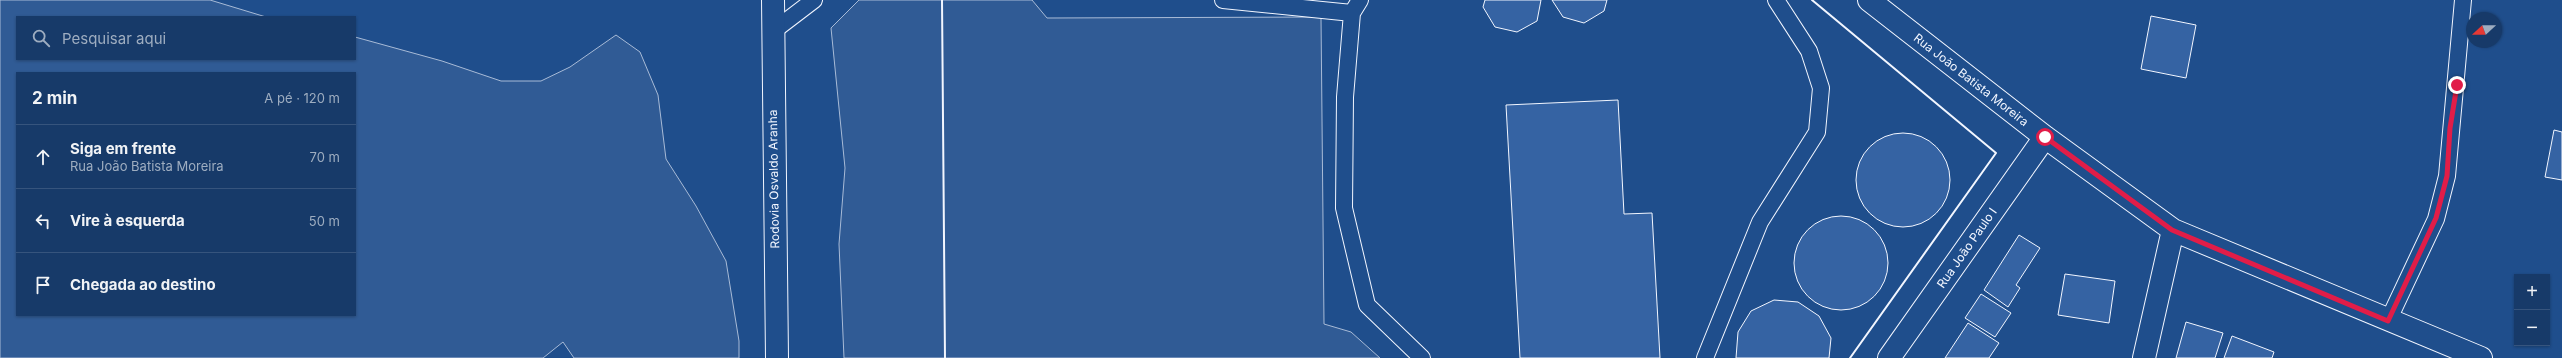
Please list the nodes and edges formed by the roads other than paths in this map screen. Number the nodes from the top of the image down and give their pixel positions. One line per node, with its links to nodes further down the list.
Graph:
1 (773, 0): 8 (main road, Rodovia Osvaldo Aranha)
2 (814, 0): 8 (lane)
3 (1223, 0): 7 (lane)
4 (1776, 0): 14 (lane)
5 (1869, 0): 9 (main road, Rua João Batista Moreira)
6 (2463, 0): 11 (lane)
7 (1356, 6): 13 (lane)
8 (772, 32): 12 (main road, Rodovia Osvaldo Aranha)
9 (2045, 137): 10 (main road, Rua João Batista Moreira); 15 (main road, Rua João Paulo I)
10 (2172, 230): 11 (main road, Rua João Batista Moreira); 16 (main road)
11 (2388, 321): 17 (main road, Rua João Batista Moreira)
12 (777, 358)
13 (1422, 358)
14 (1705, 358)
15 (1889, 358)
16 (2144, 358)
17 (2481, 358)

